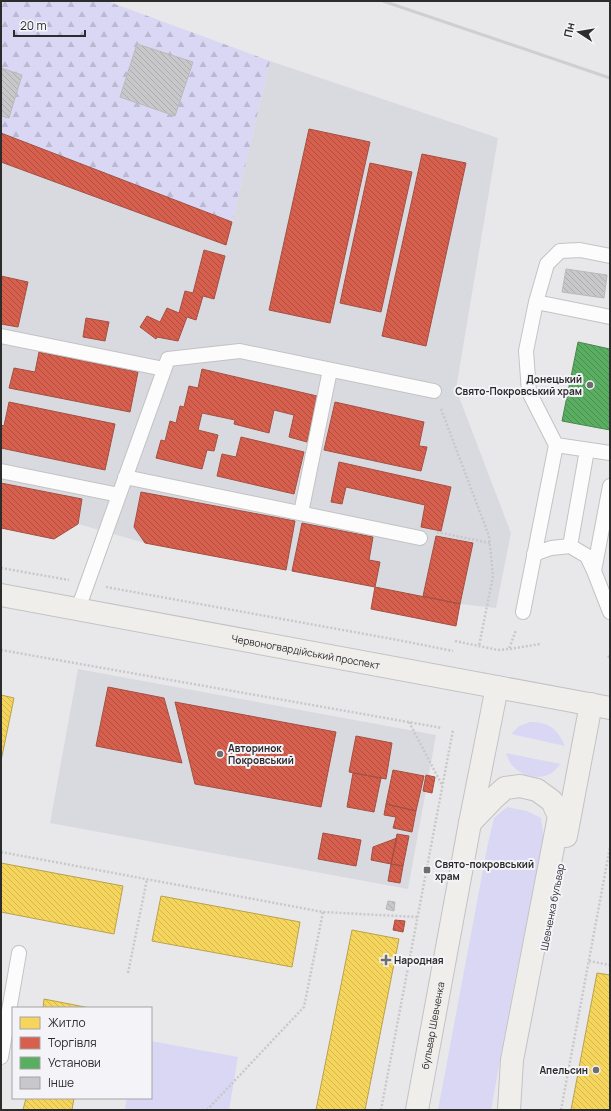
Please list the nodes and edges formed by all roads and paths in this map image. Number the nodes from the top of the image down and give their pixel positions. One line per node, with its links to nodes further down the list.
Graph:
1 (610, 256): 2 (lane)
2 (536, 302): 3 (lane); 8 (lane)
3 (610, 317)
4 (1, 336): 5 (lane)
5 (164, 369): 6 (lane); 12 (lane)
6 (330, 370): 7 (lane); 15 (lane)
7 (434, 391): 17 (path)
8 (556, 445): 9 (lane); 19 (lane)
9 (588, 450): 10 (lane); 18 (lane)
10 (610, 453)
11 (1, 471): 14 (lane)
12 (125, 477): 14 (lane); 15 (lane)
13 (610, 486): 21 (lane)
14 (119, 495): 22 (lane)
15 (301, 514): 16 (lane)
16 (420, 538): 17 (path)
17 (490, 543): 29 (path)
18 (570, 546): 19 (lane); 21 (lane)
19 (534, 554): 25 (lane)
20 (1, 568): 22 (path)
21 (594, 571): 26 (lane)
22 (87, 584): 24 (lane); 32 (path)
23 (1, 595): 24 (main road, Червоногвардійський проспект)
24 (78, 609): 33 (main road, Червоногвардійський проспект)
25 (523, 612): 30 (path)
26 (610, 612)
27 (455, 641): 29 (path)
28 (540, 644): 30 (path)
29 (479, 646): 30 (path)
30 (510, 649)
31 (1, 650): 35 (path)
32 (453, 651)
33 (497, 687): 34 (main road, Червоногвардійський проспект); 39 (main road)
34 (601, 706): 54 (main road, Шевченка бульвар)
35 (409, 722): 36 (path); 38 (path)
36 (442, 728)
37 (453, 730): 38 (path)
38 (443, 785): 44 (path)
39 (470, 823): 52 (main road, бульвар Шевченка); 53 (main road)
40 (610, 847): 46 (path)
41 (1, 852): 42 (path)
42 (147, 879): 43 (path); 48 (path)
43 (323, 912): 44 (path); 50 (path)
44 (417, 918): 51 (path)
45 (19, 952): 49 (lane)
46 (589, 961): 47 (path); 55 (path)
47 (610, 965)
48 (128, 973)
49 (1, 1057)
50 (207, 1110)
51 (381, 1110)
52 (417, 1110)
53 (510, 1110)
54 (513, 1110)
55 (561, 1110)

